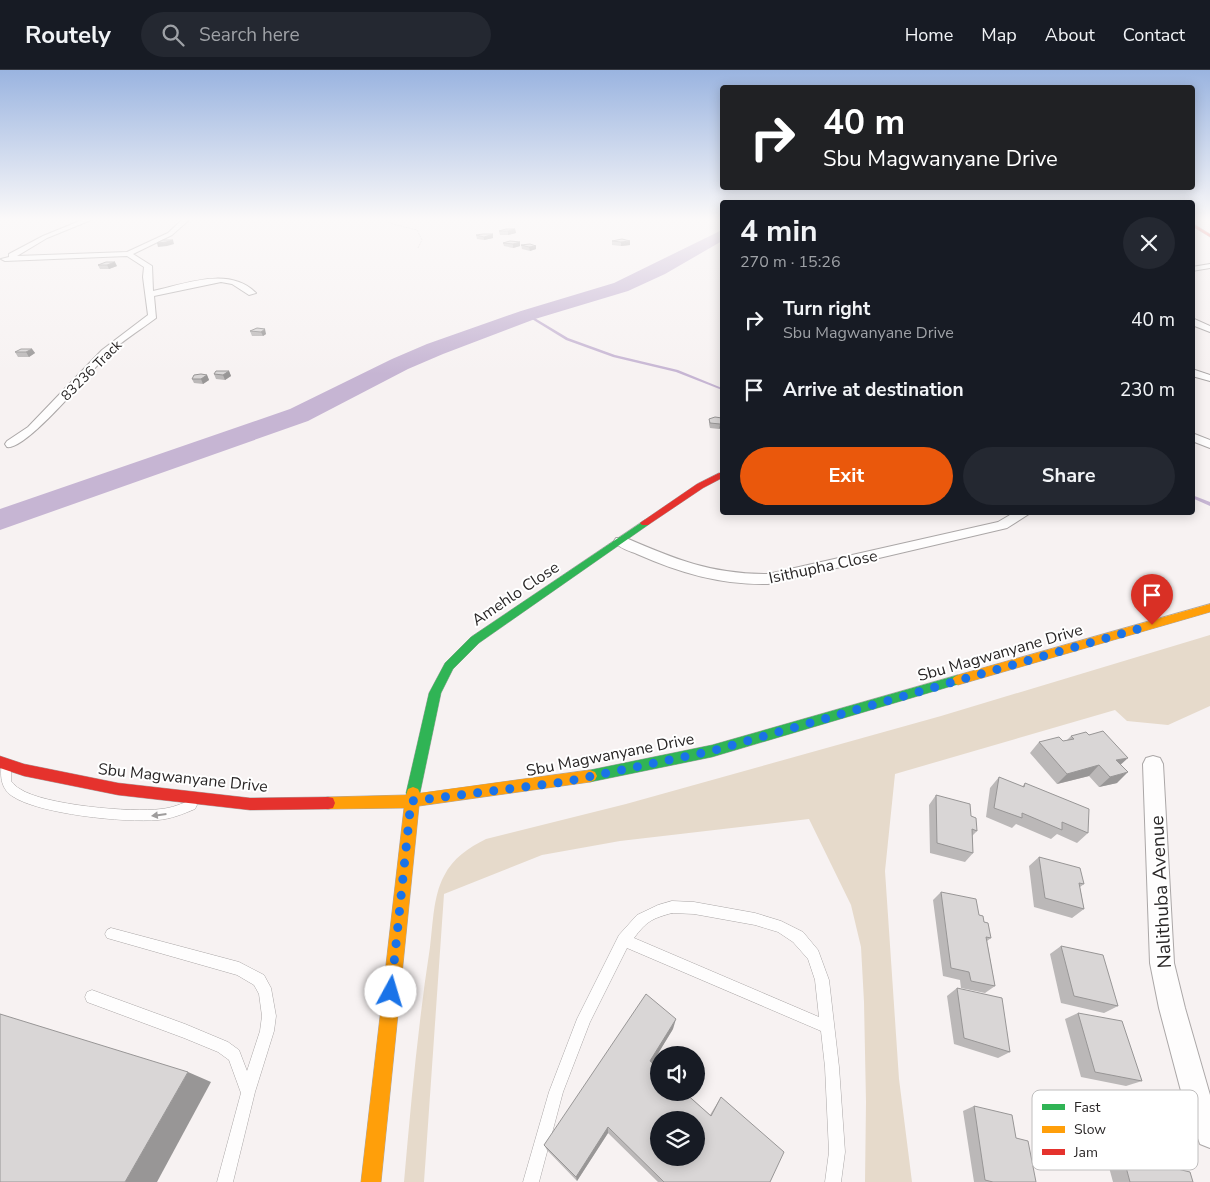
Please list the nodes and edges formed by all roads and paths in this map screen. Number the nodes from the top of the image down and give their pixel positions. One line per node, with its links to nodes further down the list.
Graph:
1 (148, 270): 3 (street, 83236 Track)
2 (252, 293): 3 (street)
3 (149, 294): 9 (street, 83236 Track)
4 (1195, 322): 5 (street)
5 (1210, 329)
6 (1195, 373): 7 (street)
7 (1210, 378)
8 (1195, 437): 10 (street)
9 (11, 444)
10 (1210, 444)
11 (720, 476): 13 (main road, Amehlo Close)
12 (1020, 515): 13 (street, Isithupha Close)
13 (621, 541): 18 (main road, Amehlo Close)
14 (1210, 608): 18 (main road, Sbu Magwanyane Drive)
15 (3, 763): 17 (main road, Sbu Magwanyane Drive); 17 (lane, one-way to 15)
16 (1153, 764): 23 (street, Nalithuba Avenue)
17 (204, 799): 18 (main road, Sbu Magwanyane Drive)
18 (411, 801): 28 (main road, Amehlo Close)
19 (111, 934): 24 (lane)
20 (624, 940): 22 (lane); 22 (lane); 29 (lane)
21 (92, 997): 24 (lane)
22 (827, 1027): 30 (lane)
23 (1195, 1090)
24 (248, 1093): 27 (lane)
25 (1198, 1099): 26 (street, Nalithuba Avenue)
26 (1210, 1134)
27 (225, 1182)
28 (371, 1182)
29 (531, 1182)
30 (833, 1182)

